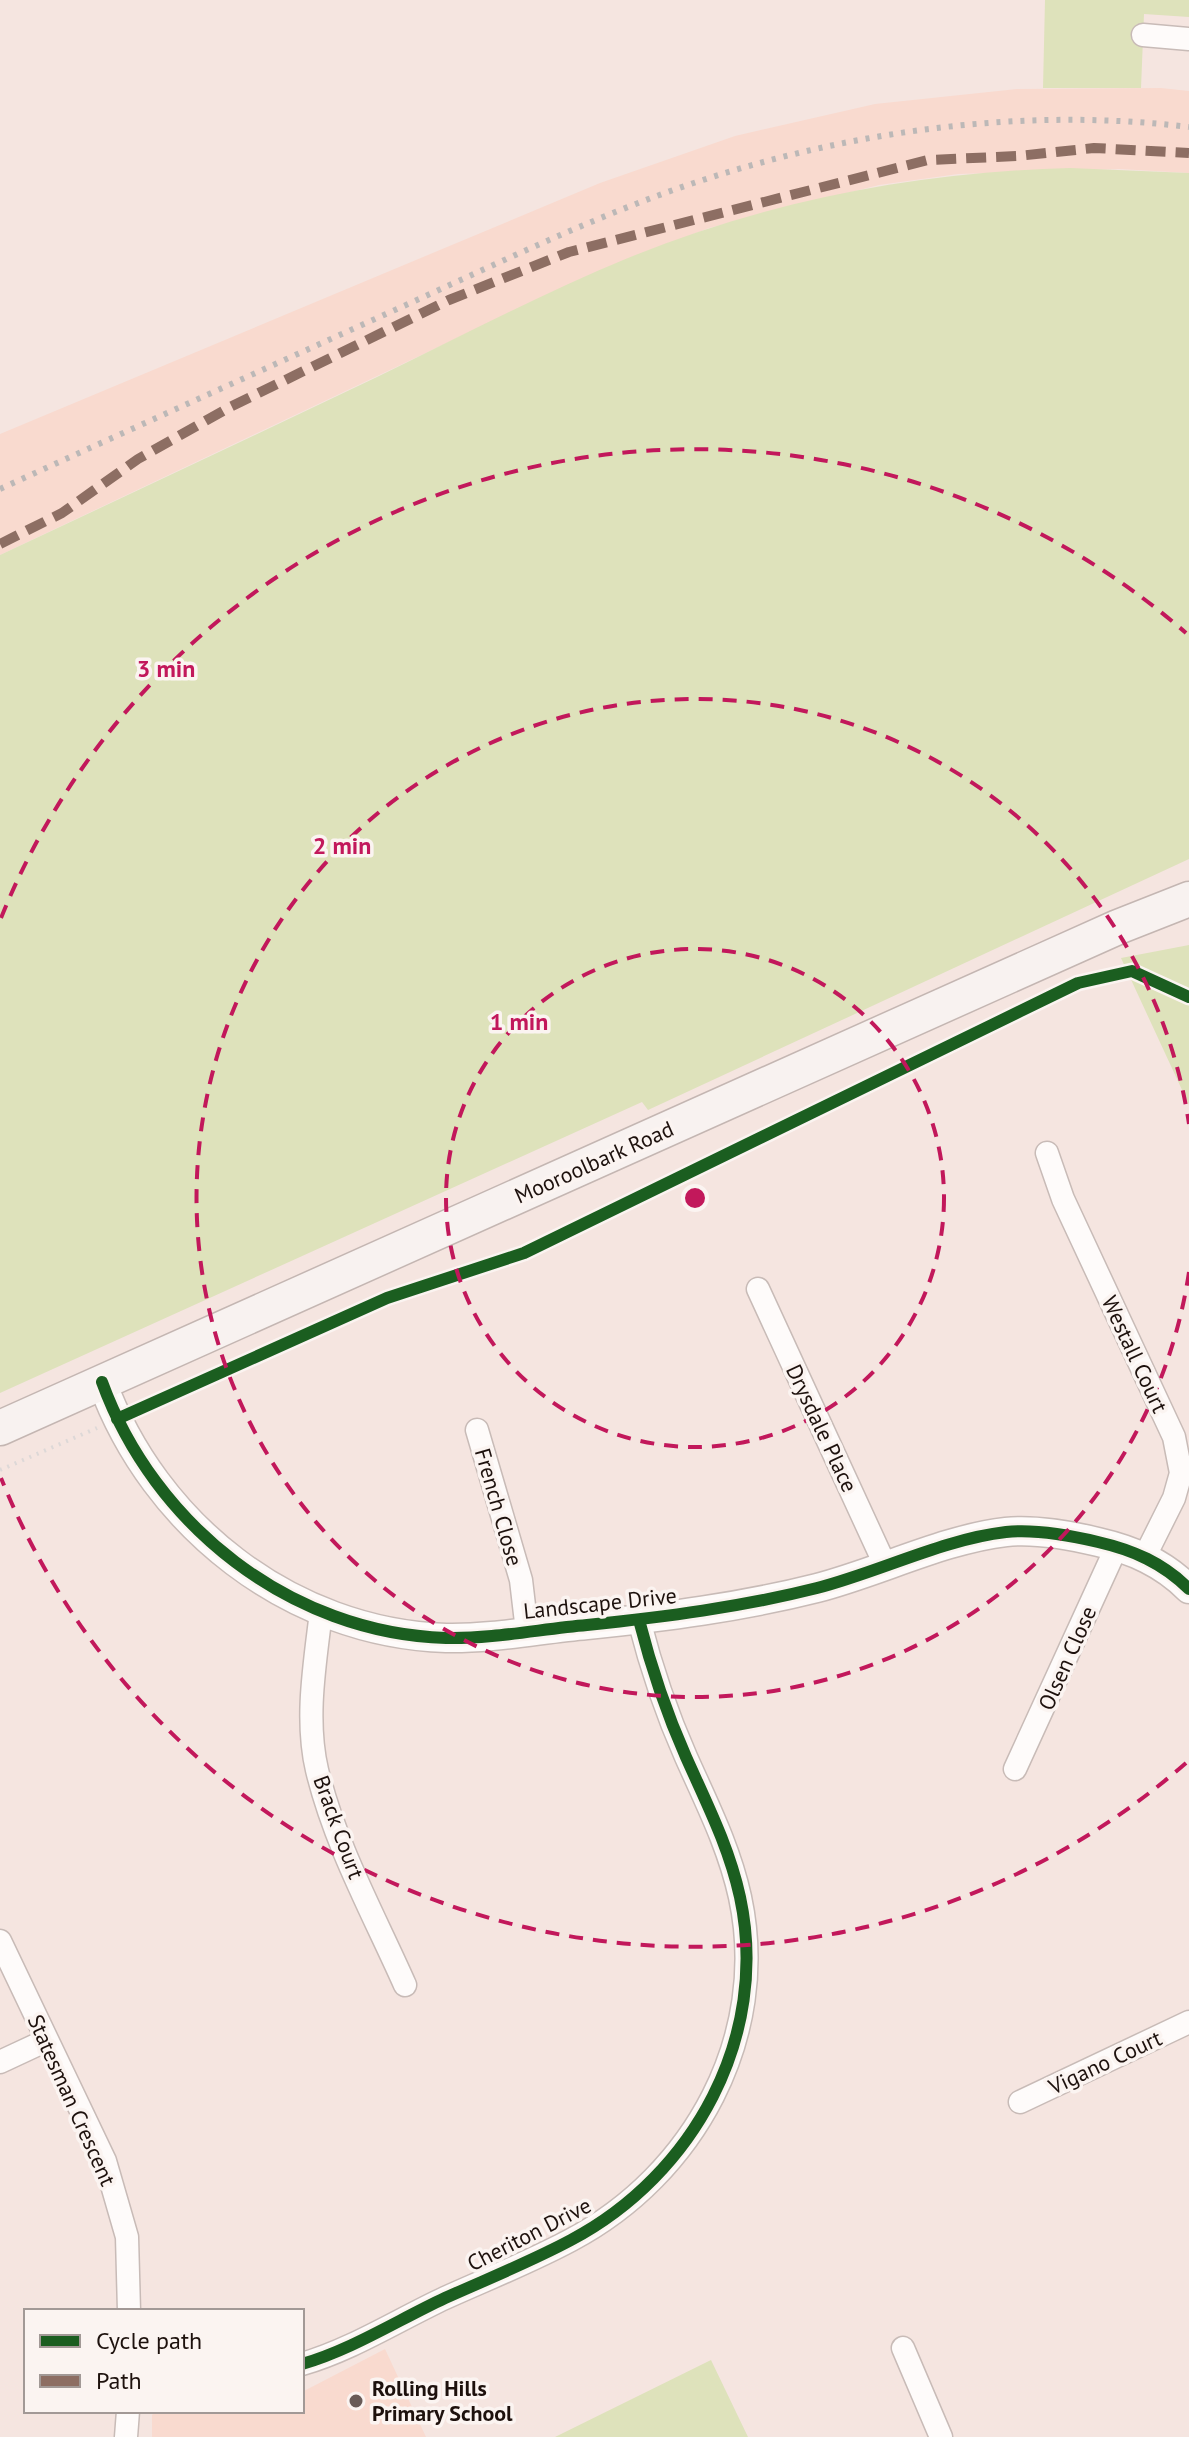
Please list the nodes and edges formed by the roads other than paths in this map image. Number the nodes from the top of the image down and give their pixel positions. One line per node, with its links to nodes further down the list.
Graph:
1 (1143, 35): 2 (street)
2 (1189, 39)
3 (1189, 899): 6 (main road, Mooroolbark Road)
4 (1047, 1153): 10 (street, Westall Court)
5 (758, 1289): 11 (street, Drysdale Place)
6 (102, 1382): 7 (main road, Mooroolbark Road); 13 (street, Landscape Drive)
7 (0, 1428)
8 (477, 1430): 15 (street, French Close)
9 (1117, 1546): 10 (street, Landscape Drive); 11 (street, Landscape Drive); 16 (street, Olsen Close)
10 (1145, 1556): 12 (street, Landscape Drive)
11 (886, 1567): 14 (street, Landscape Drive)
12 (1189, 1589)
13 (321, 1612): 15 (street, Landscape Drive); 18 (street, Brack Court)
14 (639, 1620): 15 (street, Landscape Drive); 25 (street, Cheriton Drive)
15 (527, 1631)
16 (1015, 1769)
17 (0, 1941): 20 (street, Statesman Crescent)
18 (405, 1985)
19 (1189, 2022): 22 (street, Vigano Court)
20 (45, 2041): 21 (street); 23 (street, Statesman Crescent)
21 (0, 2062)
22 (1020, 2102)
23 (129, 2309)
24 (903, 2348): 28 (street)
25 (304, 2363)
26 (128, 2413): 27 (street)
27 (126, 2437)
28 (941, 2437)

